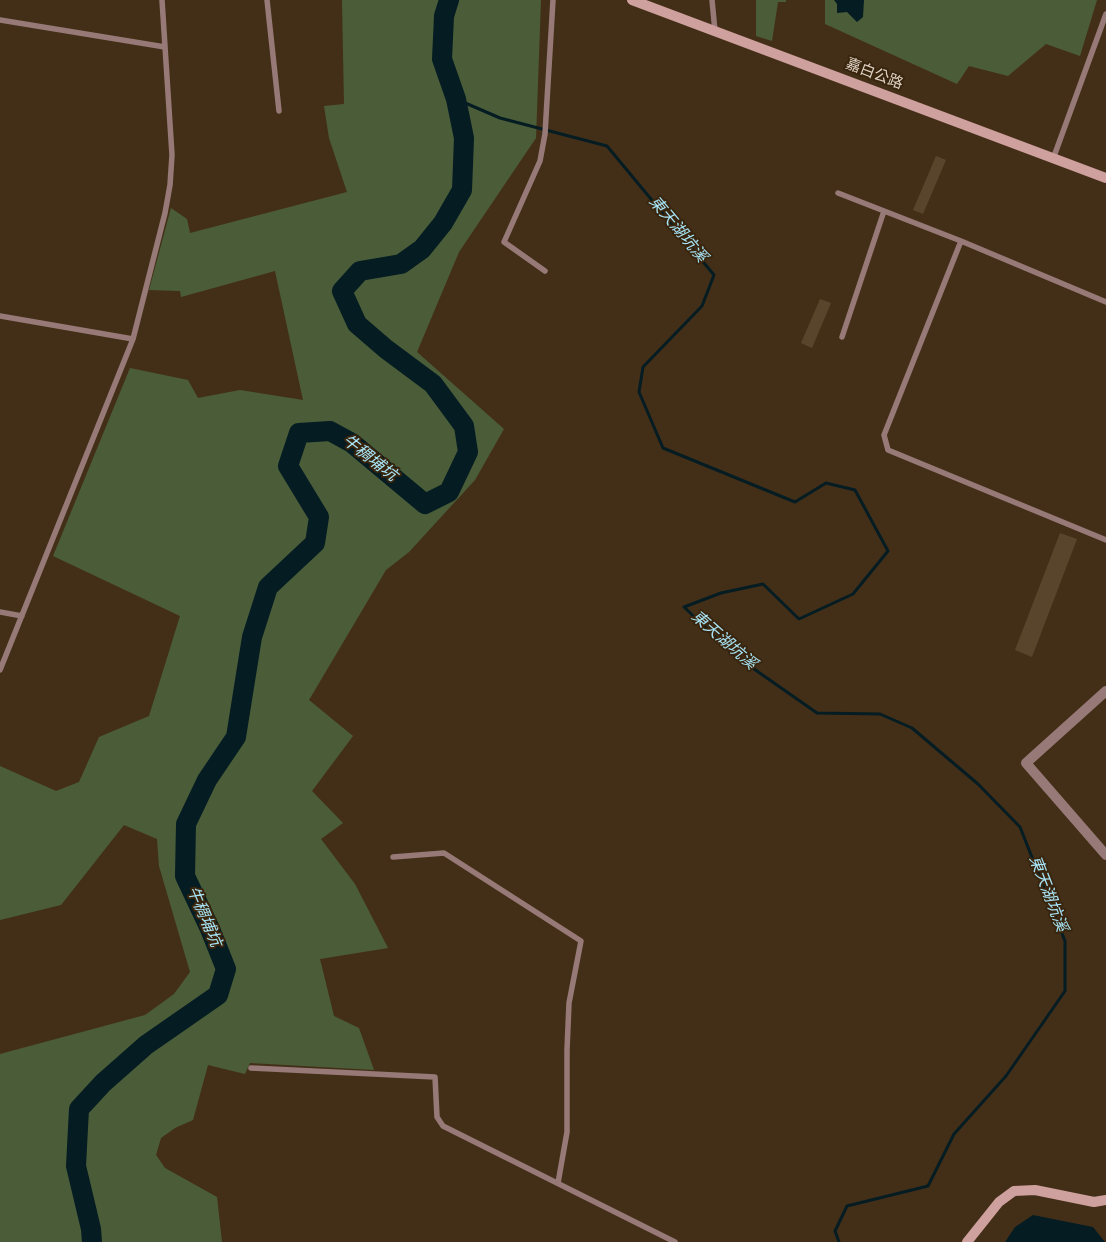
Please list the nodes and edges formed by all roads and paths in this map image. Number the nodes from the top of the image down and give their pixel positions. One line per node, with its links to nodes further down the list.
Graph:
1 (162, 0): 9 (lane)
2 (267, 0): 10 (lane)
3 (553, 0): 16 (lane)
4 (632, 0): 8 (main road, 嘉白公路)
5 (712, 0): 8 (lane)
6 (1106, 14): 11 (lane)
7 (0, 20): 9 (lane)
8 (714, 30): 11 (main road, 嘉白公路)
9 (165, 47): 20 (lane)
10 (279, 111)
11 (1053, 159): 12 (main road, 嘉白公路)
12 (1106, 178)
13 (838, 193): 14 (lane)
14 (884, 211): 15 (lane); 19 (lane)
15 (961, 240): 17 (lane); 21 (lane)
16 (545, 271)
17 (1106, 302)
18 (0, 316): 20 (lane)
19 (842, 337)
20 (133, 339): 23 (lane)
21 (1106, 540)
22 (0, 612): 23 (lane)
23 (22, 616): 24 (lane)
24 (0, 670)
25 (1106, 691): 26 (street)
26 (1106, 855)
27 (392, 857): 29 (lane)
28 (251, 1068): 29 (lane)
29 (558, 1184): 31 (lane)
30 (1106, 1200): 32 (main road)
31 (674, 1242)
32 (967, 1242)

